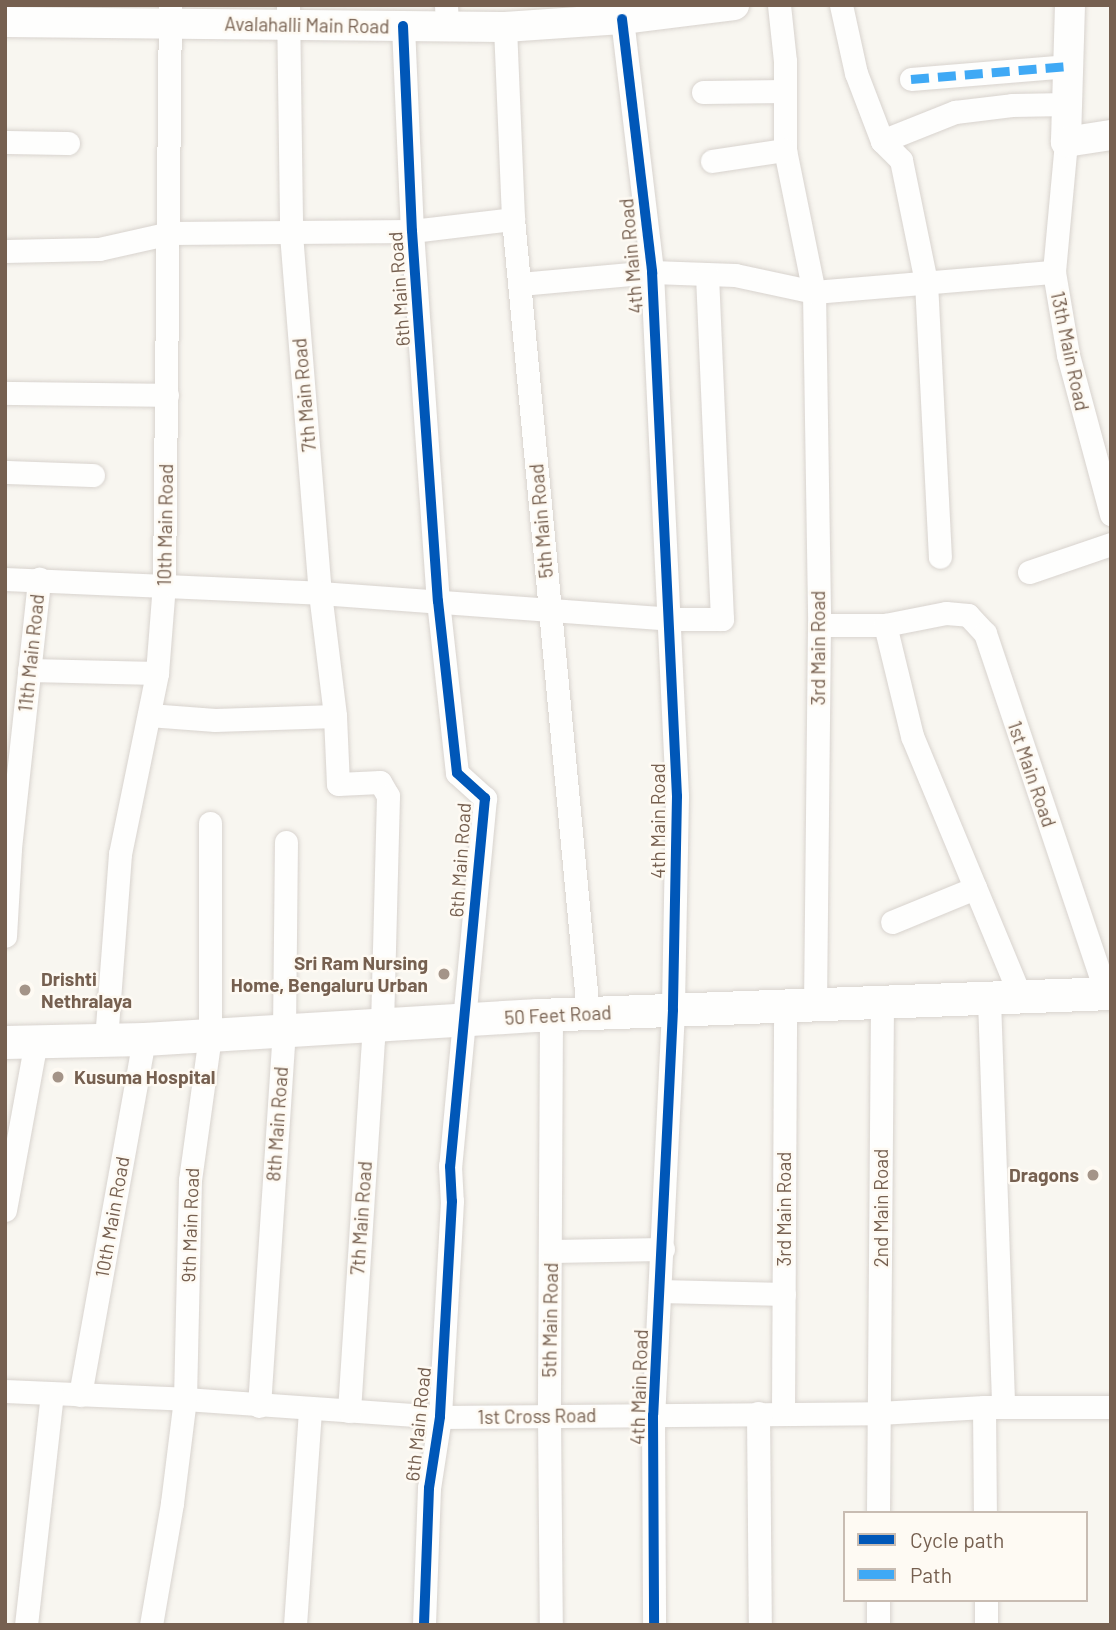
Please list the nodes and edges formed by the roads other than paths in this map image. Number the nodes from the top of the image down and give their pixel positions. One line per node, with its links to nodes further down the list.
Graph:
1 (734, 5): 5 (street, Avalahalli Main Road)
2 (779, 5): 17 (street, 3rd Main Road)
3 (841, 5): 21 (street)
4 (1070, 5): 15 (street, 13th Main Road)
5 (700, 8): 11 (street, Avalahalli Main Road)
6 (64, 14): 7 (street, Avalahalli Main Road); 12 (street, Avalahalli Main Road)
7 (169, 14): 9 (street, Avalahalli Main Road); 29 (street, 10th Main Road)
8 (562, 14): 11 (street, Avalahalli Main Road); 14 (street, Avalahalli Main Road)
9 (287, 15): 13 (street, Avalahalli Main Road); 30 (street, 7th Main Road)
10 (447, 16): 13 (street, Avalahalli Main Road); 14 (street, Avalahalli Main Road)
11 (622, 19): 32 (street, 4th Main Road)
12 (5, 22)
13 (403, 26): 28 (street, 6th Main Road)
14 (505, 27): 27 (street, 5th Main Road)
15 (1068, 66): 16 (street); 19 (street, 13th Main Road)
16 (911, 79)
17 (785, 91): 18 (street); 25 (street, 3rd Main Road)
18 (702, 92)
19 (1067, 104): 21 (street); 23 (street, 13th Main Road)
20 (1111, 135): 23 (street)
21 (882, 141): 35 (street)
22 (5, 142): 24 (street)
23 (1066, 142): 33 (street, 13th Main Road)
24 (68, 143)
25 (785, 150): 26 (street); 37 (street, 3rd Main Road)
26 (712, 161)
27 (513, 219): 28 (street); 36 (street, 5th Main Road)
28 (412, 231): 30 (street); 50 (street, 6th Main Road)
29 (170, 233): 30 (street); 31 (street); 39 (street, 10th Main Road)
30 (291, 234): 49 (street, 7th Main Road)
31 (5, 251)
32 (652, 272): 34 (street); 36 (street); 52 (street, 4th Main Road)
33 (1054, 272): 35 (street); 42 (street, 13th Main Road)
34 (707, 274): 37 (street); 52 (street)
35 (926, 282): 37 (street); 44 (street)
36 (520, 284): 51 (street, 5th Main Road)
37 (814, 292): 53 (street, 3rd Main Road)
38 (5, 393): 39 (street)
39 (167, 396): 48 (street, 10th Main Road)
40 (5, 472): 41 (street)
41 (93, 475)
42 (1111, 514)
43 (1111, 544): 45 (street)
44 (940, 557)
45 (1028, 572)
46 (5, 579): 47 (street)
47 (39, 579): 48 (street); 55 (street, 11th Main Road)
48 (164, 585): 49 (street); 56 (street, 10th Main Road)
49 (320, 593): 50 (street); 58 (street, 7th Main Road)
50 (438, 601): 51 (street); 73 (street, 6th Main Road)
51 (548, 612): 52 (street); 71 (street, 5th Main Road)
52 (670, 619): 70 (street, 4th Main Road)
53 (819, 625): 54 (street, 1st Main Road); 69 (street, 3rd Main Road)
54 (885, 625): 63 (street); 66 (street, 1st Main Road)
55 (29, 670): 56 (street); 59 (street, 11th Main Road)
56 (157, 673): 57 (street, 10th Main Road)
57 (149, 715): 58 (street); 78 (street, 10th Main Road)
58 (335, 716): 74 (street, 7th Main Road)
59 (13, 742): 62 (street, 11th Main Road)
60 (211, 823): 76 (street, 9th Main Road)
61 (286, 842): 75 (street, 8th Main Road)
62 (8, 848): 65 (street, 11th Main Road)
63 (975, 888): 64 (street); 67 (street)
64 (892, 922)
65 (5, 936)
66 (1109, 993): 67 (main road, 50 Feet Road)
67 (1004, 998): 68 (main road, 50 Feet Road); 90 (street)
68 (882, 1002): 69 (main road, 50 Feet Road); 96 (street, 2nd Main Road)
69 (800, 1005): 70 (main road, 50 Feet Road); 84 (street, 3rd Main Road)
70 (673, 1010): 71 (main road, 50 Feet Road); 81 (street, 4th Main Road)
71 (588, 1013): 72 (main road, 50 Feet Road)
72 (551, 1015): 73 (main road, 50 Feet Road); 82 (street, 5th Main Road)
73 (464, 1020): 74 (main road, 50 Feet Road); 99 (street, 6th Main Road)
74 (378, 1025): 75 (main road, 50 Feet Road); 93 (street, 7th Main Road)
75 (284, 1031): 76 (main road, 50 Feet Road); 89 (street, 8th Main Road)
76 (210, 1035): 77 (main road, 50 Feet Road); 88 (street, 9th Main Road)
77 (144, 1039): 78 (main road, 50 Feet Road); 87 (street, 10th Main Road)
78 (106, 1040): 79 (main road, 50 Feet Road)
79 (21, 1042): 80 (street)
80 (5, 1210)
81 (663, 1249): 82 (street); 83 (street, 4th Main Road)
82 (551, 1251): 98 (street, 5th Main Road)
83 (661, 1291): 84 (street); 97 (street, 4th Main Road)
84 (784, 1294): 95 (street, 3rd Main Road)
85 (5, 1391): 86 (street, 1st Cross Road)
86 (52, 1394): 87 (street, 1st Cross Road); 104 (street)
87 (80, 1395): 88 (street, 1st Cross Road)
88 (185, 1399): 89 (street, 1st Cross Road); 105 (street, 9th Main Road)
89 (259, 1406): 92 (street, 1st Cross Road)
90 (993, 1407): 91 (street, 1st Cross Road); 96 (street, 1st Cross Road); 101 (street)
91 (1111, 1407)
92 (310, 1409): 93 (street, 1st Cross Road); 106 (street)
93 (349, 1411): 99 (street, 1st Cross Road)
94 (758, 1413): 95 (street, 1st Cross Road); 97 (street, 1st Cross Road); 110 (street)
95 (783, 1413): 96 (street, 1st Cross Road)
96 (879, 1413): 100 (street, 2nd Main Road)
97 (653, 1415): 98 (street, 1st Cross Road); 109 (street, 4th Main Road)
98 (549, 1416): 99 (street, 1st Cross Road); 108 (street, 5th Main Road)
99 (440, 1417): 107 (street, 6th Main Road)
100 (878, 1511)
101 (985, 1511)
102 (878, 1602): 111 (street)
103 (986, 1602): 112 (street)
104 (26, 1625)
105 (151, 1625)
106 (295, 1625)
107 (424, 1625)
108 (551, 1625)
109 (654, 1625)
110 (760, 1625)
111 (878, 1625)
112 (986, 1625)

